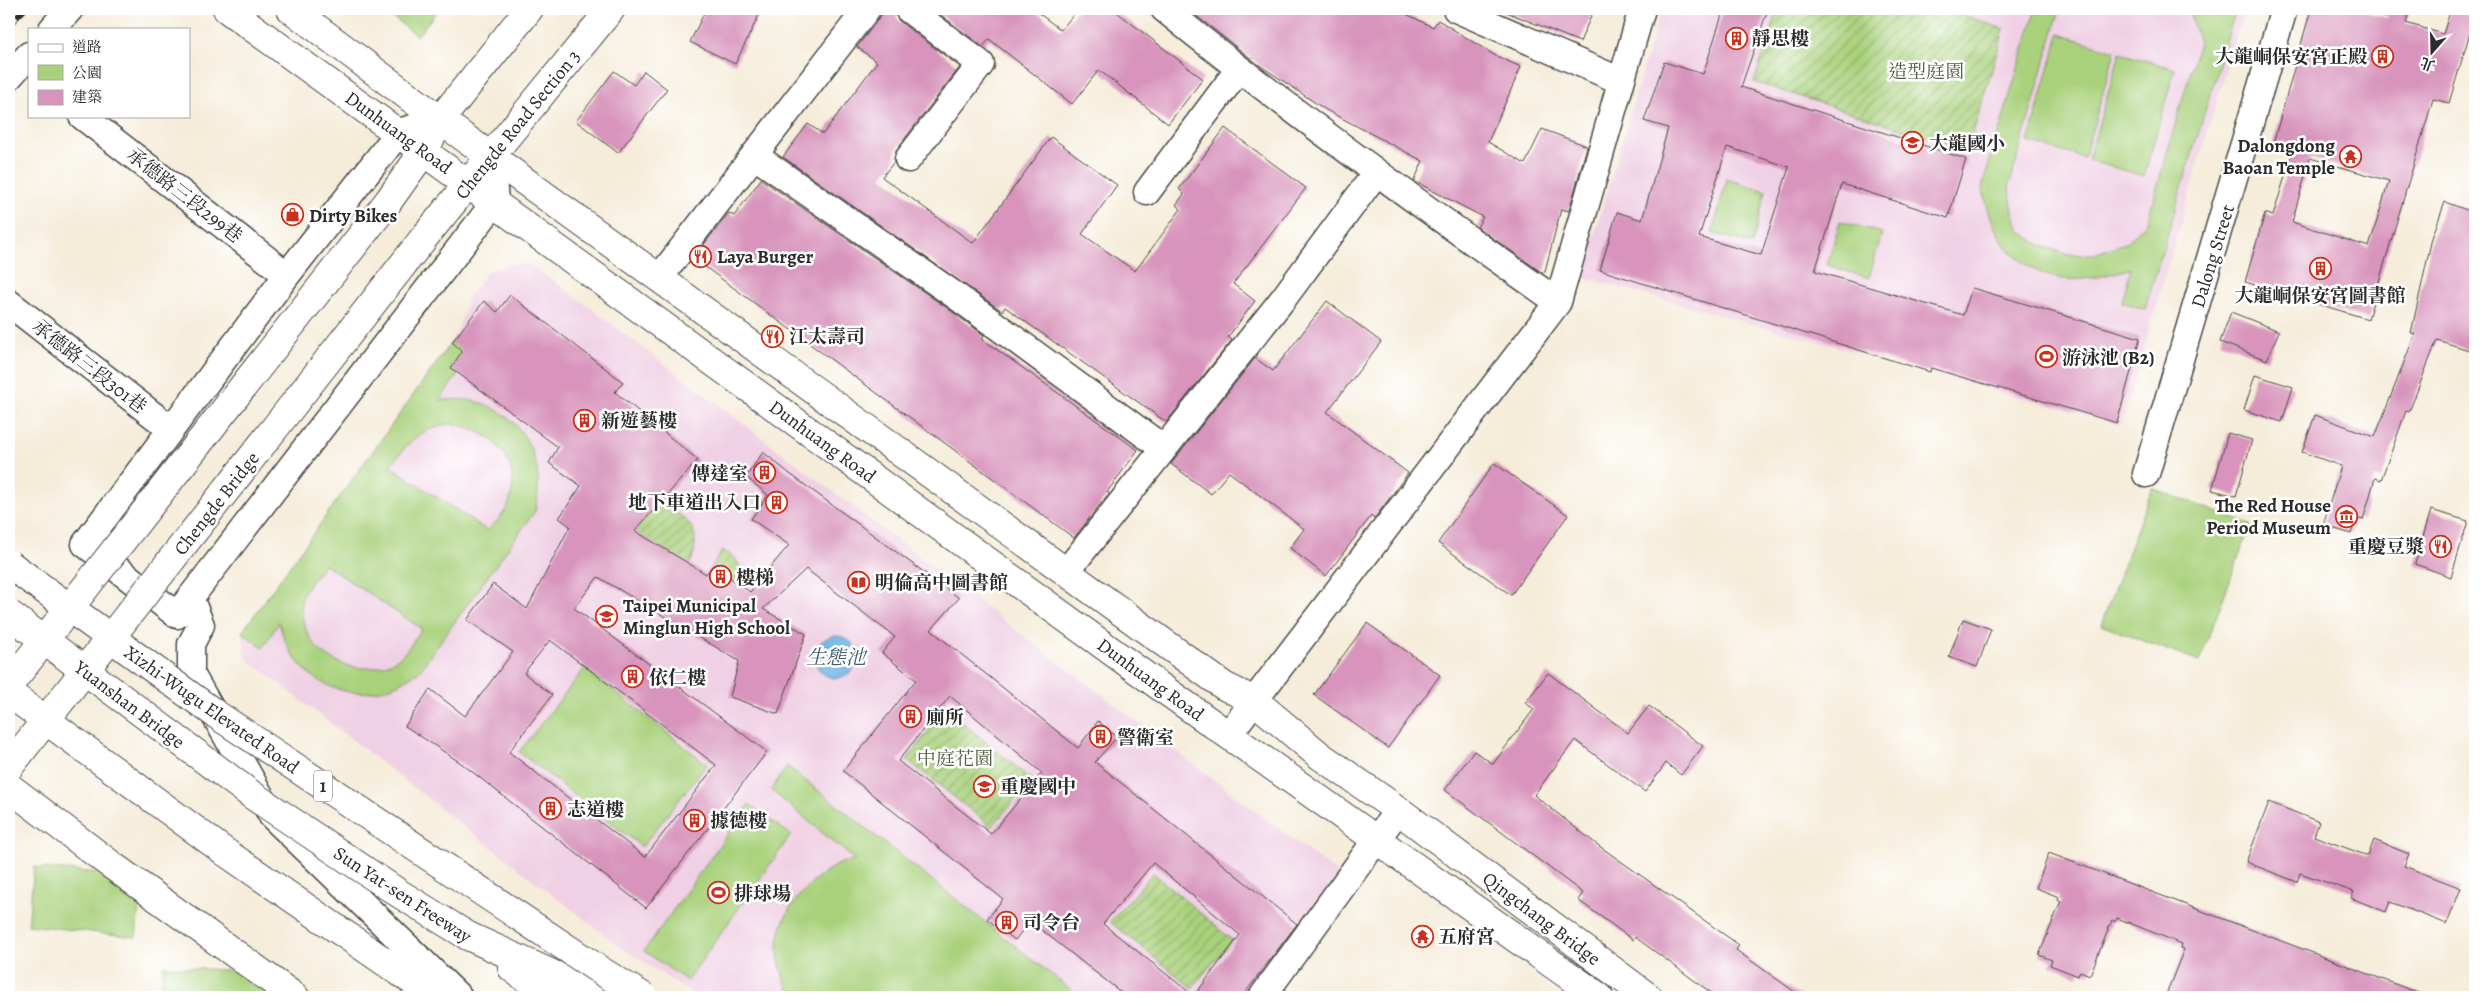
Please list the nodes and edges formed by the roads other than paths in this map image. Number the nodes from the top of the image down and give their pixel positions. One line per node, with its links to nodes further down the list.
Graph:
1 (70, 9): 12 (street)
2 (227, 9): 17 (main road, Dunhuang Road)
3 (291, 9): 16 (main road, Dunhuang Road)
4 (529, 9): 16 (main road)
5 (611, 9): 19 (main road, Chengde Road Section 3)
6 (867, 9): 20 (street)
7 (908, 9): 21 (street)
8 (1164, 9): 13 (street)
9 (1456, 9): 14 (street)
10 (1642, 9): 14 (street)
11 (2284, 9): 33 (street, Dalong Street)
12 (53, 28)
13 (1239, 69): 22 (street); 24 (street)
14 (1621, 81): 29 (street)
15 (85, 118): 27 (street, 承德路三段299巷)
16 (440, 120): 17 (street); 18 (main road); 19 (main road, Dunhuang Road)
17 (399, 132): 18 (main road, Dunhuang Road); 27 (street)
18 (424, 150): 23 (main road, Dunhuang Road); 38 (main road, bridge)
19 (491, 156): 23 (main road, Chengde Road Section 3); 25 (street); 28 (main road, Dunhuang Road)
20 (755, 156): 28 (street); 32 (street)
21 (908, 159)
22 (1376, 173): 29 (street); 32 (street)
23 (469, 183): 25 (main road, Dunhuang Road); 26 (main road, Chengde Road Section 3)
24 (1147, 192)
25 (494, 202): 36 (street); 41 (main road, Dunhuang Road)
26 (423, 239): 42 (main road, Chengde Bridge, bridge)
27 (287, 275): 31 (street)
28 (660, 277): 35 (main road, Dunhuang Road)
29 (1558, 302): 40 (street)
30 (9, 303): 31 (street, 承德路三段301巷)
31 (171, 429): 36 (street)
32 (1163, 448): 35 (street)
33 (2146, 474)
34 (9, 564): 55 (main road, Xizhi-Wugu Elevated Road / 1, bridge)
35 (1066, 572): 40 (main road, Dunhuang Road)
36 (190, 600): 52 (street)
37 (9, 614): 44 (main road, Yuanshan Bridge, bridge)
38 (9, 685)
39 (9, 692): 51 (main road, bridge)
40 (1255, 701): 41 (street); 45 (main road, Dunhuang Road)
41 (1228, 734): 47 (main road, Dunhuang Road)
42 (9, 767)
43 (9, 787): 50 (main road)
44 (252, 795): 49 (main road, Sun Yat-sen Freeway, bridge)
45 (1398, 810): 46 (main road, Dunhuang Road); 47 (street)
46 (1436, 839): 58 (main road, Qingchang Bridge)
47 (1376, 841): 48 (main road, Dunhuang Road); 56 (street)
48 (1422, 870): 57 (main road, Qingchang Bridge)
49 (468, 936): 53 (main road, Sun Yat-sen Freeway); 54 (main road)
50 (296, 997)
51 (436, 997)
52 (459, 997)
53 (551, 997)
54 (603, 997)
55 (644, 997)
56 (1262, 997)
57 (1599, 997)
58 (1648, 997)

